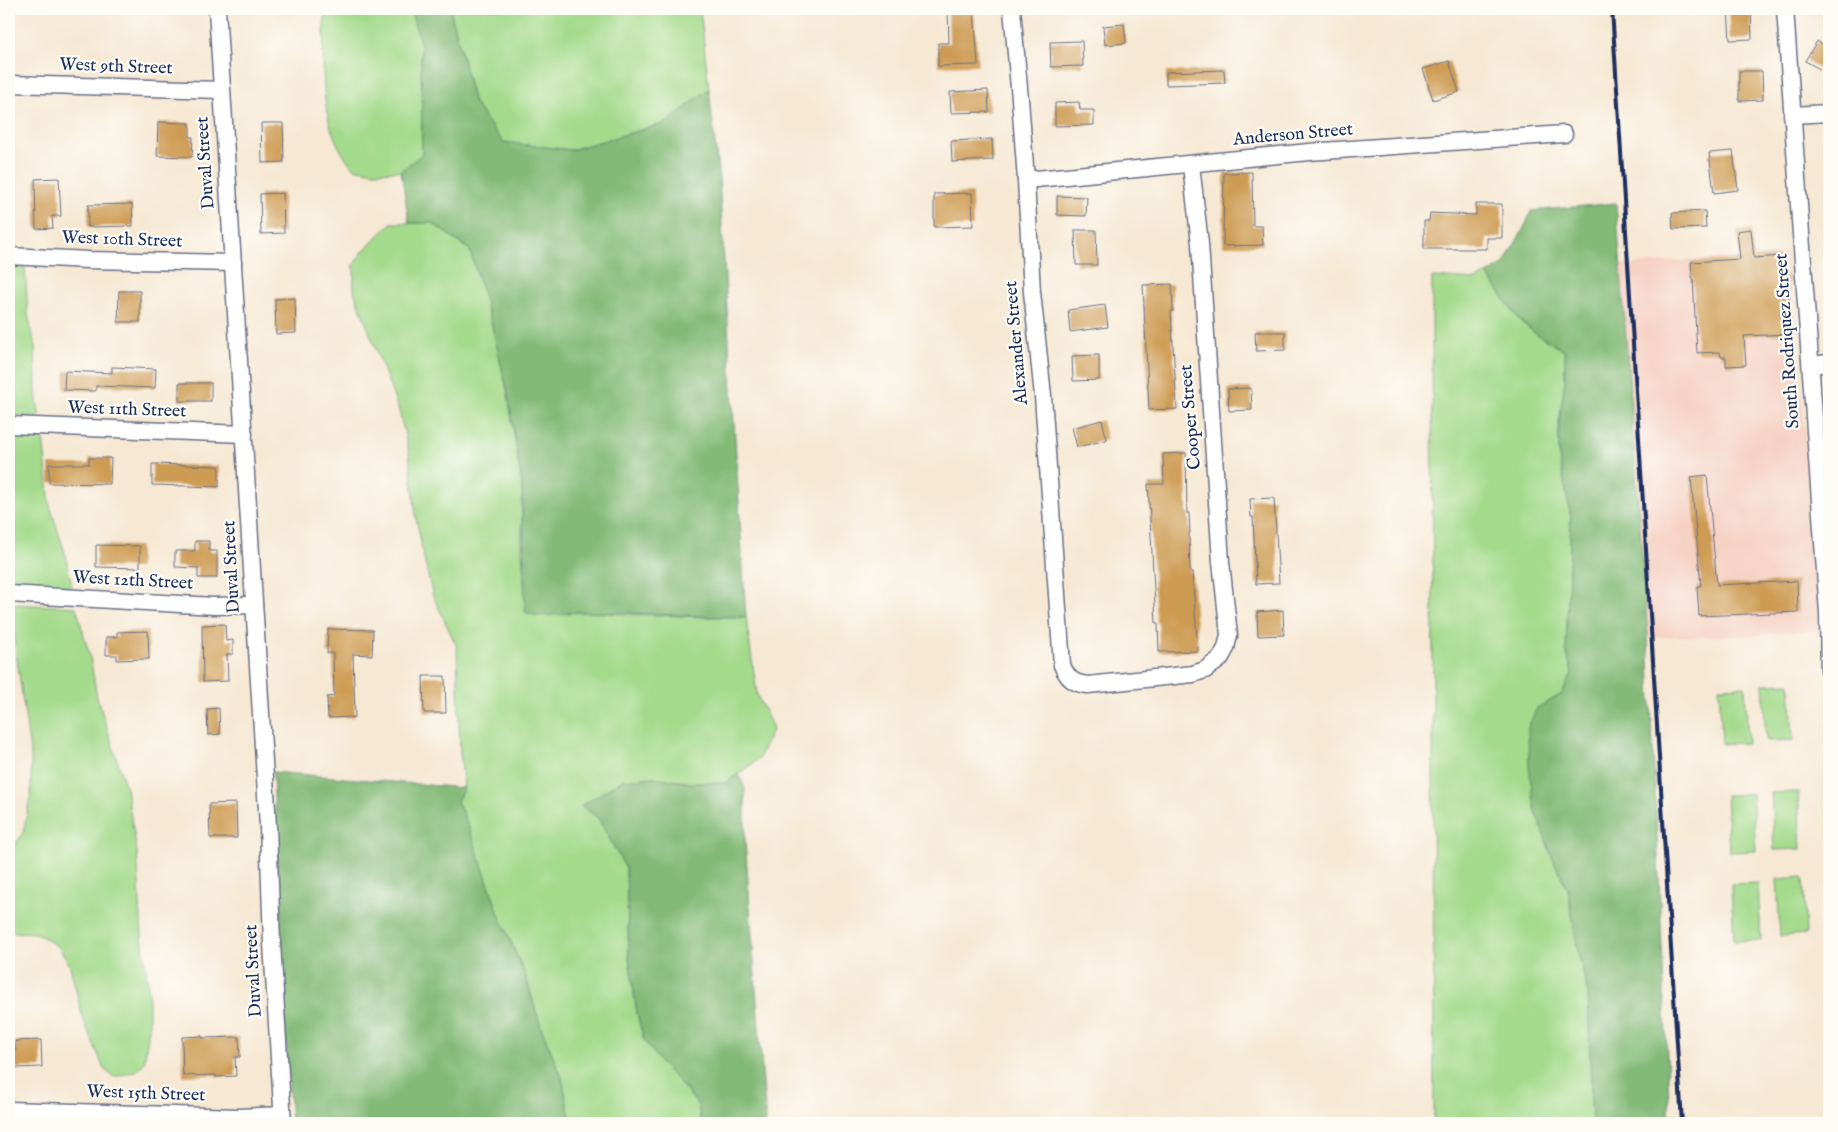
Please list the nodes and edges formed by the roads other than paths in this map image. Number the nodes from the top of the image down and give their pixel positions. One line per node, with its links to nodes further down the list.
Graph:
1 (217, 9): 5 (street, Duval Street)
2 (1012, 9): 10 (street, Alexander Street)
3 (1785, 9): 7 (street, South Rodriquez Street)
4 (9, 84): 5 (street, West 9th Street)
5 (221, 90): 12 (street, Duval Street)
6 (1829, 113): 7 (street)
7 (1792, 115): 14 (street, South Rodriquez Street)
8 (1564, 134): 9 (street, Anderson Street)
9 (1191, 165): 10 (street, Anderson Street); 21 (street, Cooper Street)
10 (1026, 180): 21 (street, Alexander Street)
11 (9, 256): 12 (street, West 10th Street)
12 (233, 263): 16 (street, Duval Street)
13 (1829, 363): 14 (street)
14 (1811, 365): 19 (street, South Rodriquez Street)
15 (9, 425): 16 (street, West 11th Street)
16 (244, 434): 18 (street, Duval Street)
17 (9, 594): 18 (street, West 12th Street)
18 (254, 605): 23 (street, Duval Street)
19 (1829, 626): 20 (street, South Rodriquez Street)
20 (1829, 670)
21 (1065, 673)
22 (9, 1110): 23 (street, West 15th Street)
23 (282, 1119)

